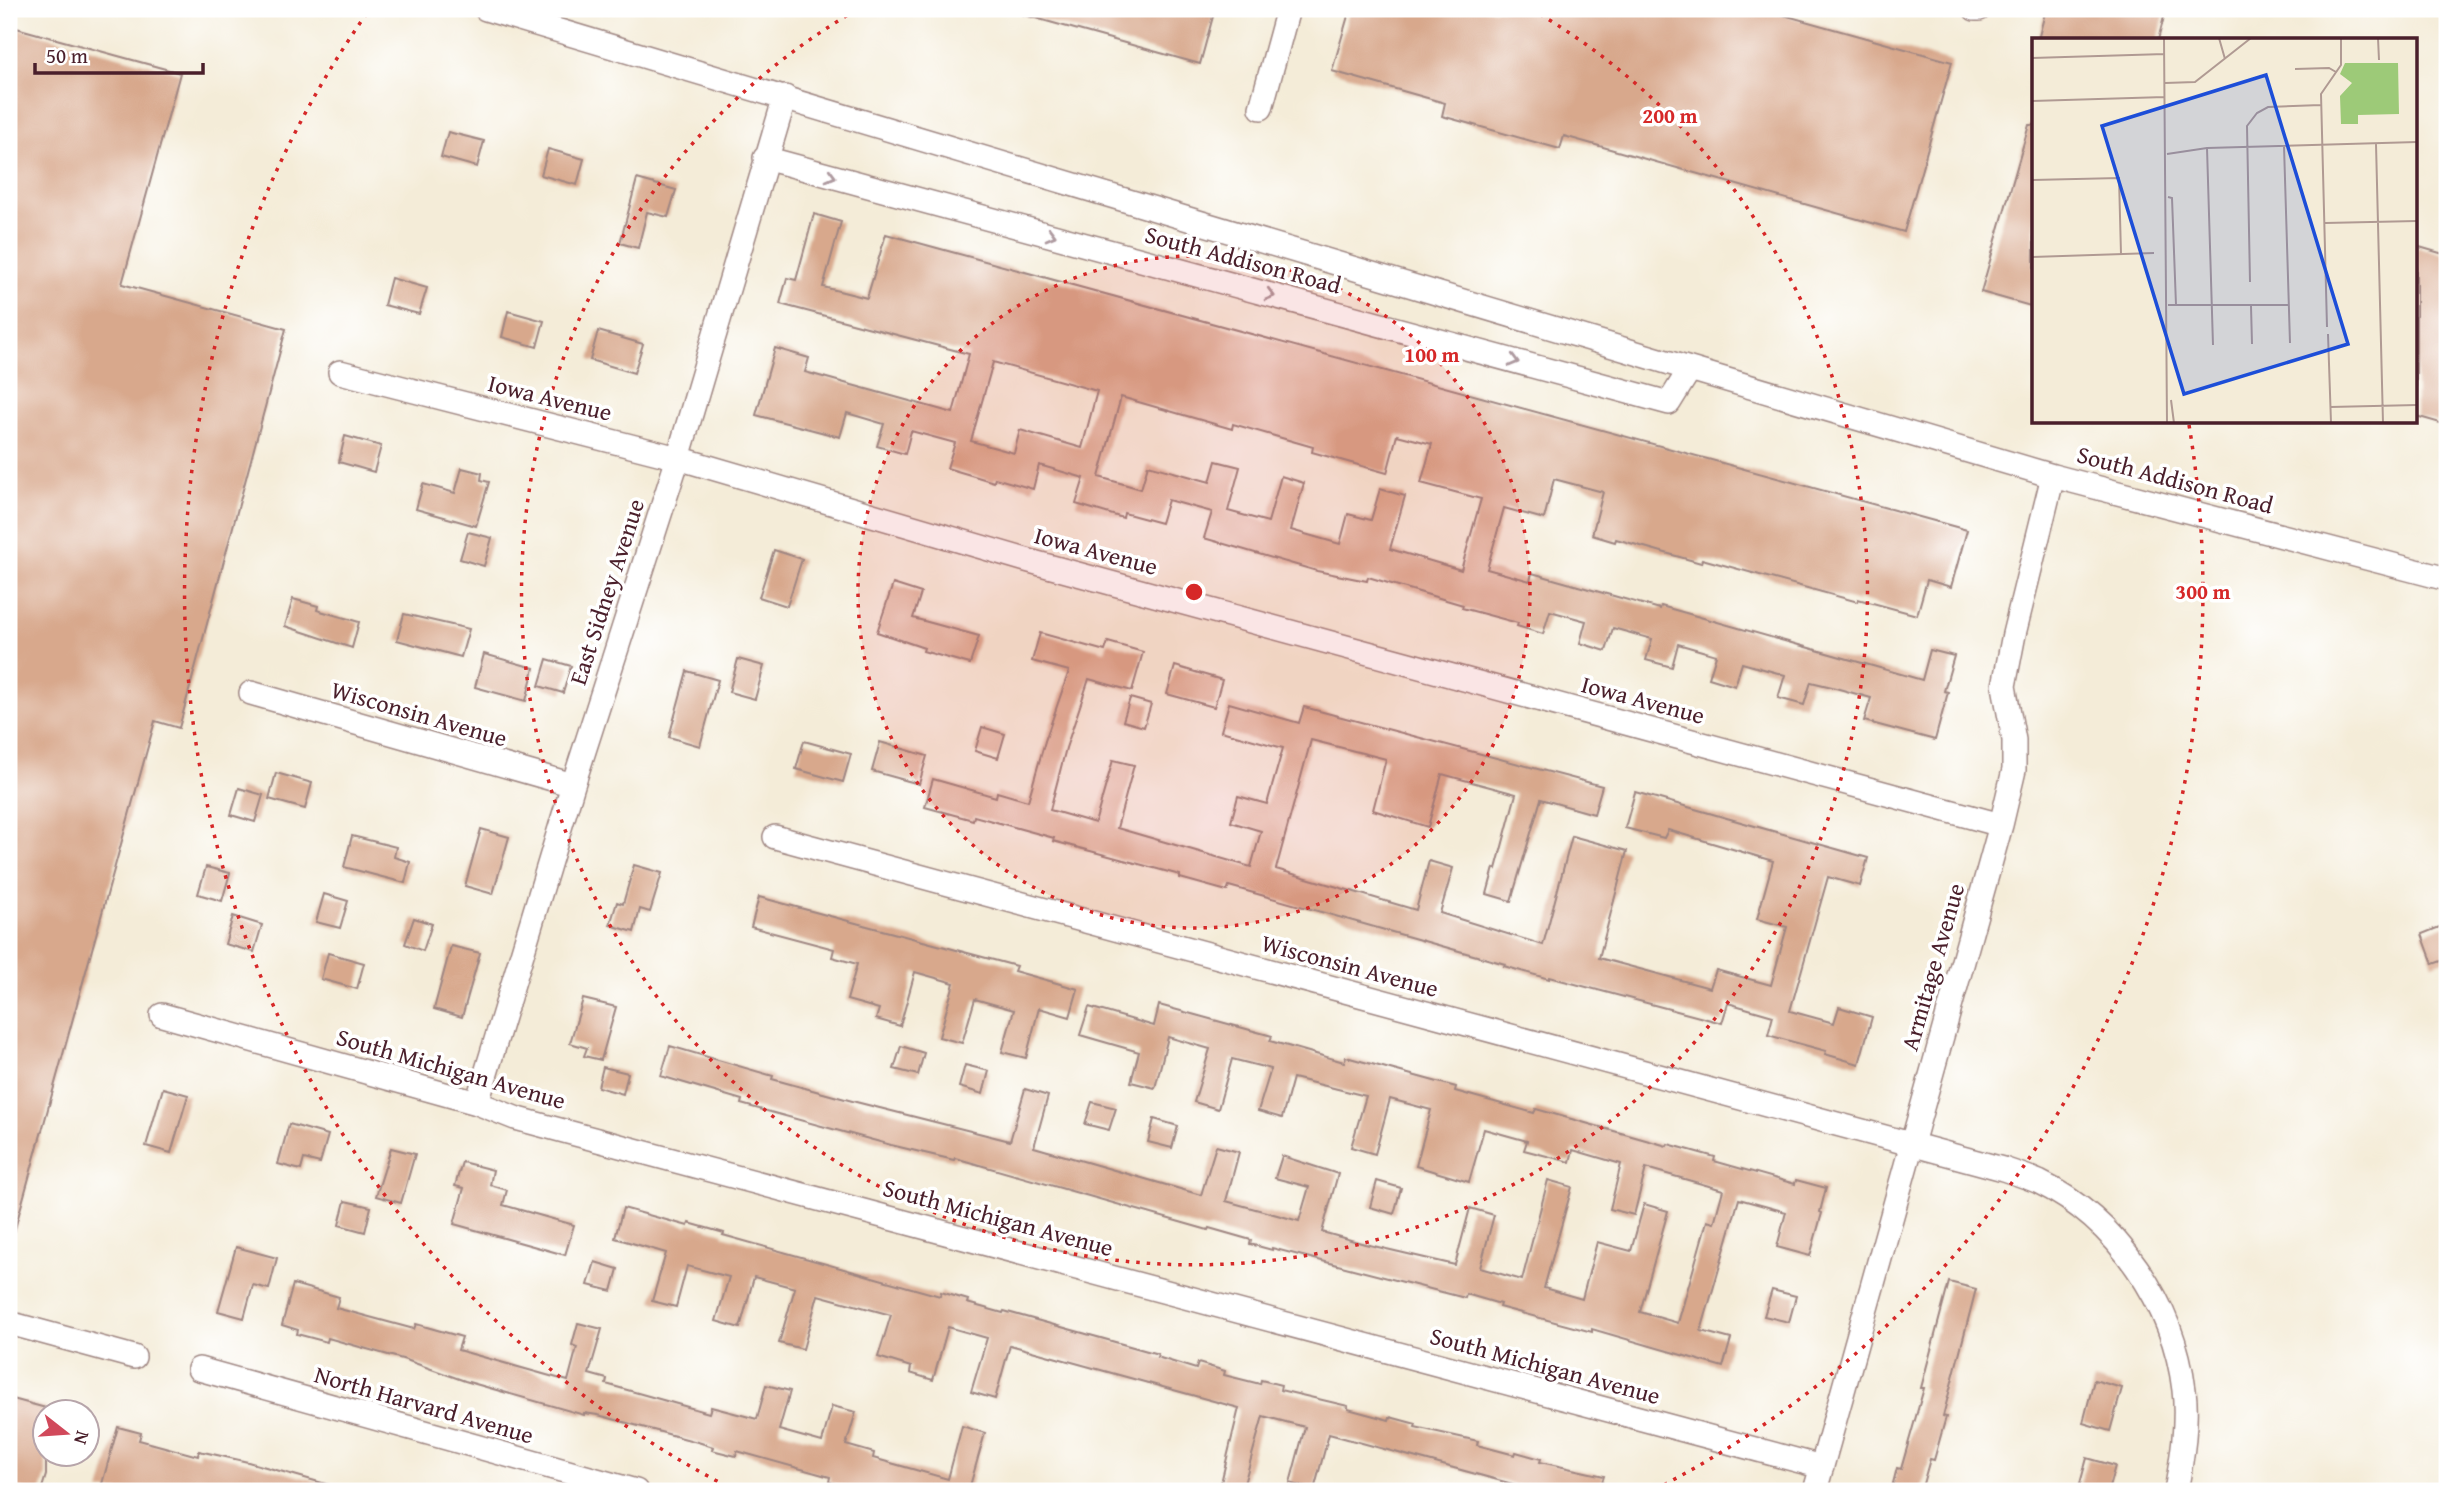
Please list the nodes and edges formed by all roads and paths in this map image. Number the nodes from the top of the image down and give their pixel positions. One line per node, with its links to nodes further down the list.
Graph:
1 (486, 9): 3 (street, South Addison Road)
2 (1287, 9): 4 (street)
3 (785, 97): 5 (street, East Sidney Avenue); 6 (street, South Addison Road)
4 (1261, 108)
5 (765, 158): 6 (street, South Addison Road, one-way to 6); 8 (street, East Sidney Avenue)
6 (1690, 369): 9 (street, South Addison Road)
7 (340, 372): 8 (street, Iowa Avenue)
8 (677, 458): 12 (street, East Sidney Avenue); 13 (street, Iowa Avenue)
9 (2053, 476): 10 (street, South Addison Road); 13 (street, Armitage Avenue)
10 (2447, 579)
11 (251, 693): 12 (street, Wisconsin Avenue)
12 (573, 785): 16 (street, East Sidney Avenue)
13 (2001, 825): 17 (street, Armitage Avenue)
14 (775, 837): 17 (street, Wisconsin Avenue)
15 (162, 1015): 16 (street, South Michigan Avenue)
16 (477, 1103): 21 (street, South Michigan Avenue)
17 (1910, 1146): 21 (street, Armitage Avenue); 24 (street, Wisconsin Avenue)
18 (9, 1324): 19 (street)
19 (134, 1357)
20 (199, 1369): 22 (street, North Harvard Avenue)
21 (1822, 1467): 23 (street, Armitage Avenue)
22 (636, 1491)
23 (1815, 1491)
24 (2176, 1491)

